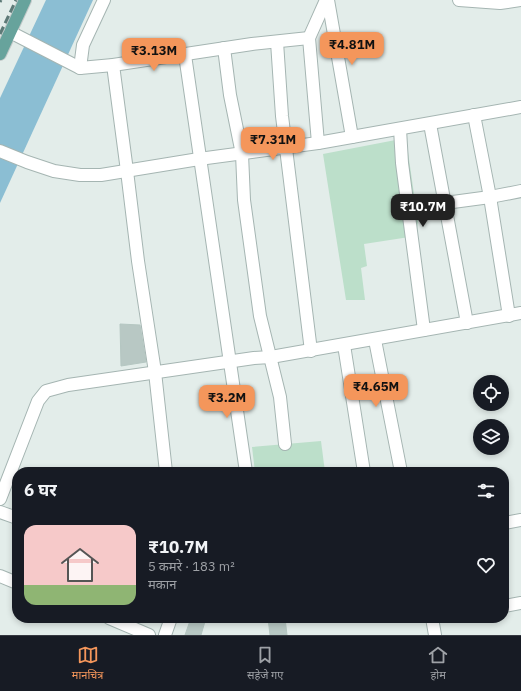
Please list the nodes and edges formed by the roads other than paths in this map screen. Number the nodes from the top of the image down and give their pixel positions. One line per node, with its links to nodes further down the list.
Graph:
1 (25, 0): 6 (main road)
2 (104, 0): 13 (street)
3 (327, 0): 7 (street); 18 (street)
4 (459, 0): 5 (street)
5 (521, 0)
6 (10, 32): 10 (main road); 13 (street)
7 (309, 38): 8 (street); 19 (street)
8 (277, 42): 9 (street); 20 (street)
9 (224, 48): 11 (street); 22 (street)
10 (0, 54)
11 (185, 55): 12 (street); 23 (street)
12 (113, 65): 13 (street); 24 (street)
13 (80, 68)
14 (521, 107): 15 (street)
15 (474, 115): 16 (street); 26 (street)
16 (430, 124): 17 (street); 27 (street)
17 (400, 129): 18 (street); 28 (street)
18 (352, 137): 19 (street)
19 (318, 143): 20 (street)
20 (286, 147): 22 (street); 34 (street)
21 (0, 150): 24 (street)
22 (242, 154): 23 (street); 35 (street)
23 (200, 159): 24 (street); 36 (street)
24 (128, 170): 37 (street)
25 (521, 191): 26 (street)
26 (490, 197): 27 (street); 29 (street)
27 (445, 203): 28 (street); 30 (street)
28 (408, 208): 31 (street)
29 (515, 315): 30 (street)
30 (467, 323): 31 (street)
31 (424, 330): 32 (street)
32 (375, 340): 33 (street); 43 (street)
33 (344, 345): 34 (street); 42 (street)
34 (311, 351): 35 (street)
35 (271, 357): 36 (street); 38 (street)
36 (231, 362): 37 (street); 41 (street)
37 (156, 372): 39 (street); 40 (street)
38 (286, 444)
39 (12, 467)
40 (166, 467)
41 (245, 467)
42 (363, 467)
43 (400, 467)
44 (12, 468): 45 (street)
45 (0, 499)
46 (0, 512): 47 (street)
47 (12, 516)
48 (521, 520): 49 (street)
49 (509, 522)
50 (0, 576): 51 (street)
51 (12, 581)
52 (521, 603): 53 (street)
53 (509, 605)
54 (121, 623): 57 (street)
55 (169, 623): 58 (street)
56 (433, 623): 59 (street)
57 (149, 635)
58 (164, 635)
59 (435, 635)

